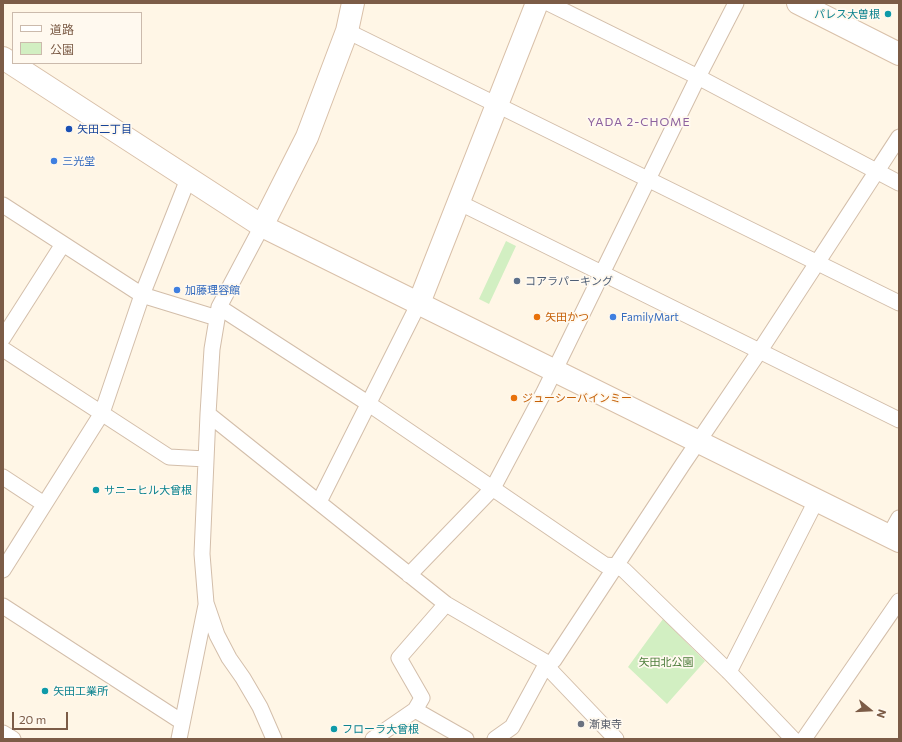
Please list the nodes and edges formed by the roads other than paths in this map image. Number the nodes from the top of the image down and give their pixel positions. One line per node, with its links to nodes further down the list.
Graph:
1 (353, 3): 6 (street)
2 (537, 3): 12 (street)
3 (548, 3): 11 (street)
4 (736, 3): 11 (street)
5 (798, 3): 7 (street)
6 (347, 31): 12 (street); 20 (street)
7 (899, 54)
8 (3, 58): 10 (street)
9 (12, 64): 15 (street)
10 (12, 64)
11 (698, 77): 14 (street); 16 (street)
12 (497, 105): 16 (street); 18 (street)
13 (899, 137): 14 (street)
14 (876, 172): 17 (street); 22 (street)
15 (188, 179): 20 (street); 24 (street)
16 (648, 180): 22 (street); 23 (street)
17 (899, 183)
18 (458, 202): 23 (street); 25 (street)
19 (3, 205): 21 (street)
20 (262, 226): 25 (street); 27 (street)
21 (63, 244): 24 (street); 28 (street)
22 (818, 263): 26 (street); 30 (street)
23 (602, 274): 30 (street); 31 (street)
24 (142, 295): 27 (street); 33 (street)
25 (419, 303): 31 (street); 32 (street)
26 (899, 303)
27 (218, 313): 32 (street); 34 (street)
28 (3, 338)
29 (3, 348): 33 (street)
30 (759, 352): 35 (street); 36 (street)
31 (554, 371): 36 (street); 39 (street)
32 (369, 404): 39 (street); 41 (street)
33 (102, 413): 37 (street); 42 (street)
34 (208, 414): 37 (street); 41 (street)
35 (899, 420)
36 (700, 441): 40 (street); 44 (street)
37 (206, 459): 48 (street)
38 (3, 478): 42 (street)
39 (493, 488): 44 (street); 46 (street)
40 (816, 501): 43 (street); 52 (street)
41 (319, 502): 46 (street)
42 (44, 504): 45 (street)
43 (896, 531)
44 (616, 566): 51 (street); 52 (street)
45 (3, 570)
46 (409, 575): 49 (street)
47 (899, 600): 65 (street)
48 (206, 603): 54 (street); 59 (street)
49 (446, 604): 51 (street); 53 (street)
50 (3, 606): 54 (street)
51 (549, 667): 56 (street); 63 (street)
52 (729, 672): 64 (street)
53 (415, 710): 60 (street); 61 (street)
54 (182, 722): 58 (street)
55 (3, 733): 57 (street)
56 (509, 733): 62 (street)
57 (13, 739)
58 (179, 739)
59 (274, 739)
60 (373, 739)
61 (466, 739)
62 (495, 739)
63 (616, 739)
64 (793, 739)
65 (804, 739)

